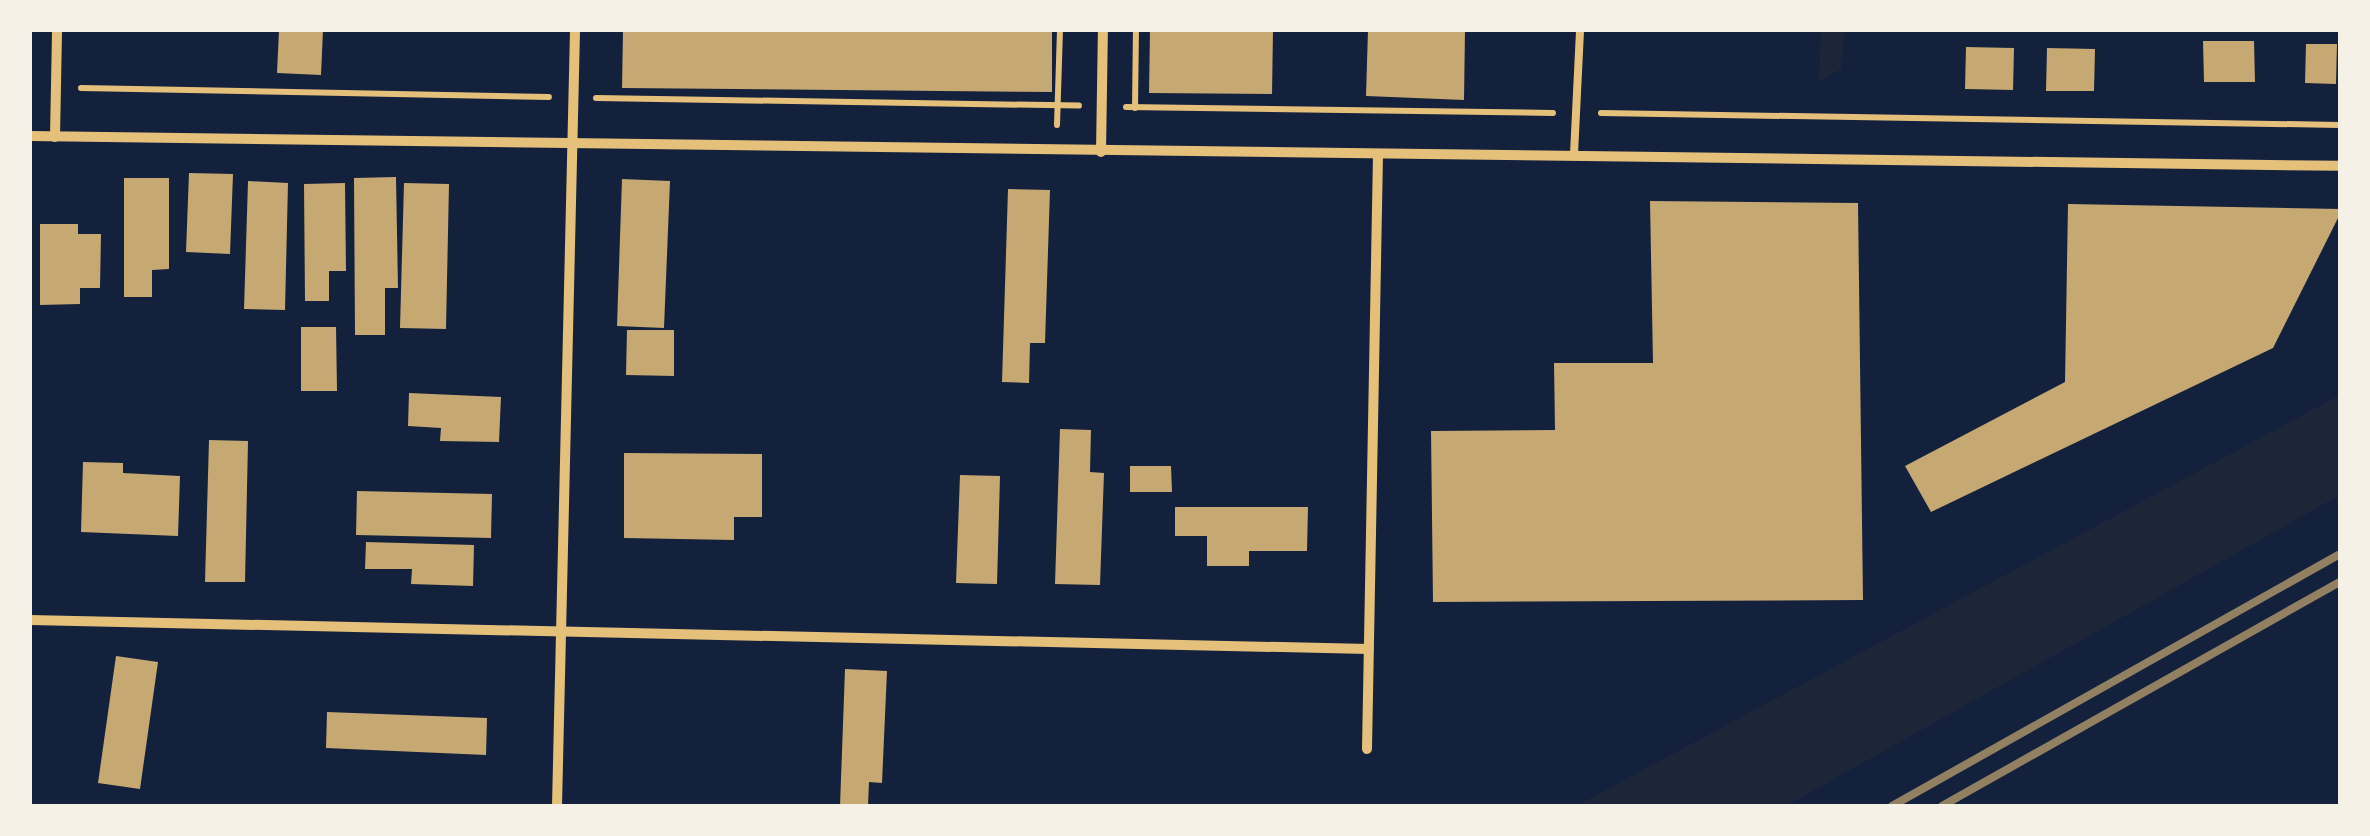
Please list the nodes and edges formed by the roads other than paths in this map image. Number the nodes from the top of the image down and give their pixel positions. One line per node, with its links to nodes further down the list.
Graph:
1 (57, 30): 6 (street)
2 (575, 30): 7 (street)
3 (1103, 30): 8 (street)
4 (1580, 30): 9 (lane)
5 (30, 136): 6 (street)
6 (54, 136): 7 (street)
7 (573, 145): 8 (street); 13 (street)
8 (1100, 152): 10 (street)
9 (1574, 154): 10 (street); 11 (street)
10 (1378, 155): 14 (street)
11 (2340, 166)
12 (30, 620): 13 (street)
13 (561, 630): 14 (street); 16 (street)
14 (1370, 649): 15 (street)
15 (1367, 749)
16 (557, 806)

